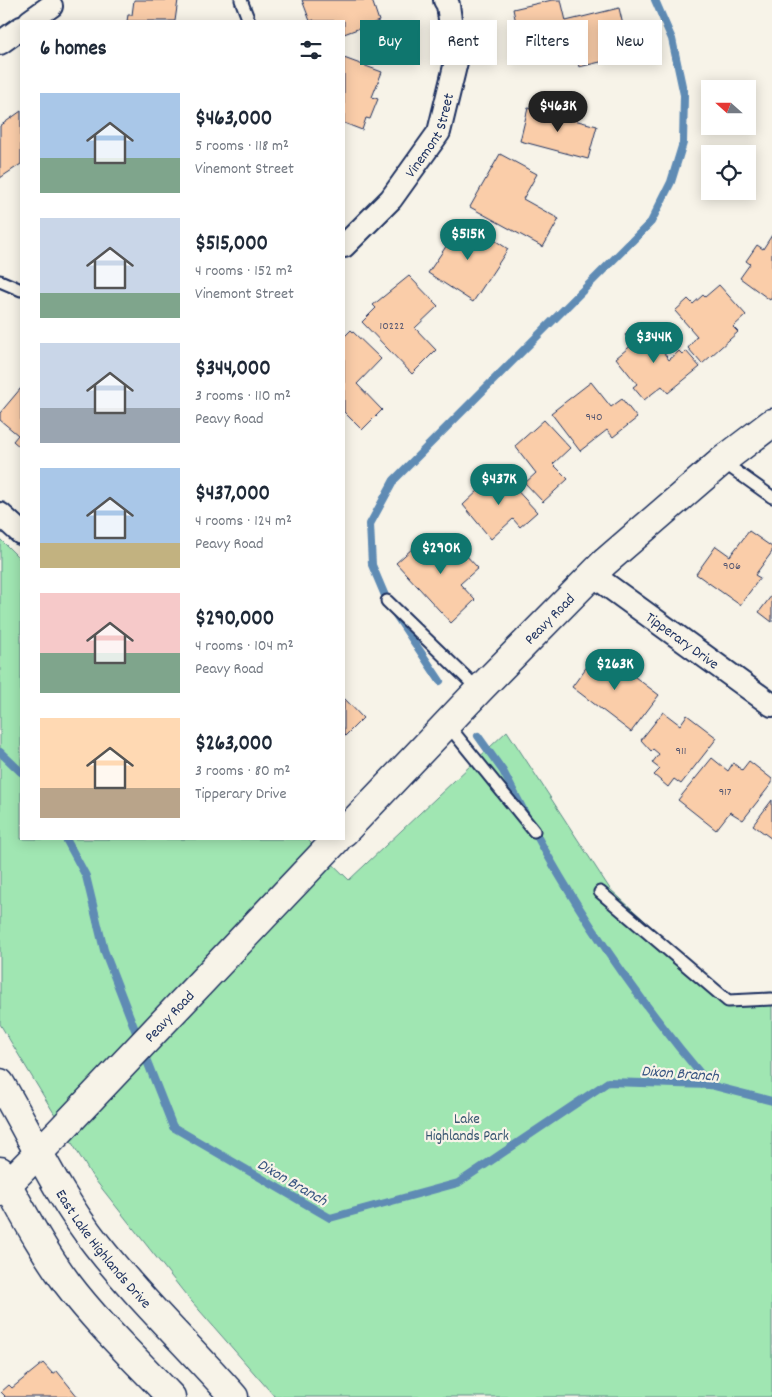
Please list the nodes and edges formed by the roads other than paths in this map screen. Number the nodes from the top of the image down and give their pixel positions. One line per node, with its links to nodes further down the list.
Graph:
1 (241, 0): 5 (lane)
2 (446, 0): 8 (street, Vinemont Street)
3 (51, 6): 4 (street)
4 (31, 20)
5 (249, 20)
6 (20, 29): 7 (street)
7 (0, 43)
8 (345, 245)
9 (0, 281): 10 (lane)
10 (20, 290)
11 (772, 423): 12 (street, Peavy Road)
12 (722, 461): 13 (lane); 16 (street, Peavy Road)
13 (772, 497)
14 (0, 514): 15 (street)
15 (20, 532)
16 (593, 575): 18 (street, Peavy Road); 19 (street, Tipperary Drive)
17 (387, 601): 18 (lane)
18 (479, 690): 20 (street, Peavy Road)
19 (772, 705)
20 (447, 724): 21 (street, Peavy Road); 22 (lane)
21 (345, 831)
22 (534, 831)
23 (337, 840): 27 (street, Peavy Road)
24 (600, 892): 25 (lane)
25 (772, 999)
26 (0, 1083): 27 (street, East Lake Highlands Drive)
27 (39, 1152): 28 (street, Peavy Road); 30 (street, East Lake Highlands Drive)
28 (2, 1182): 29 (street)
29 (170, 1397)
30 (234, 1397)

